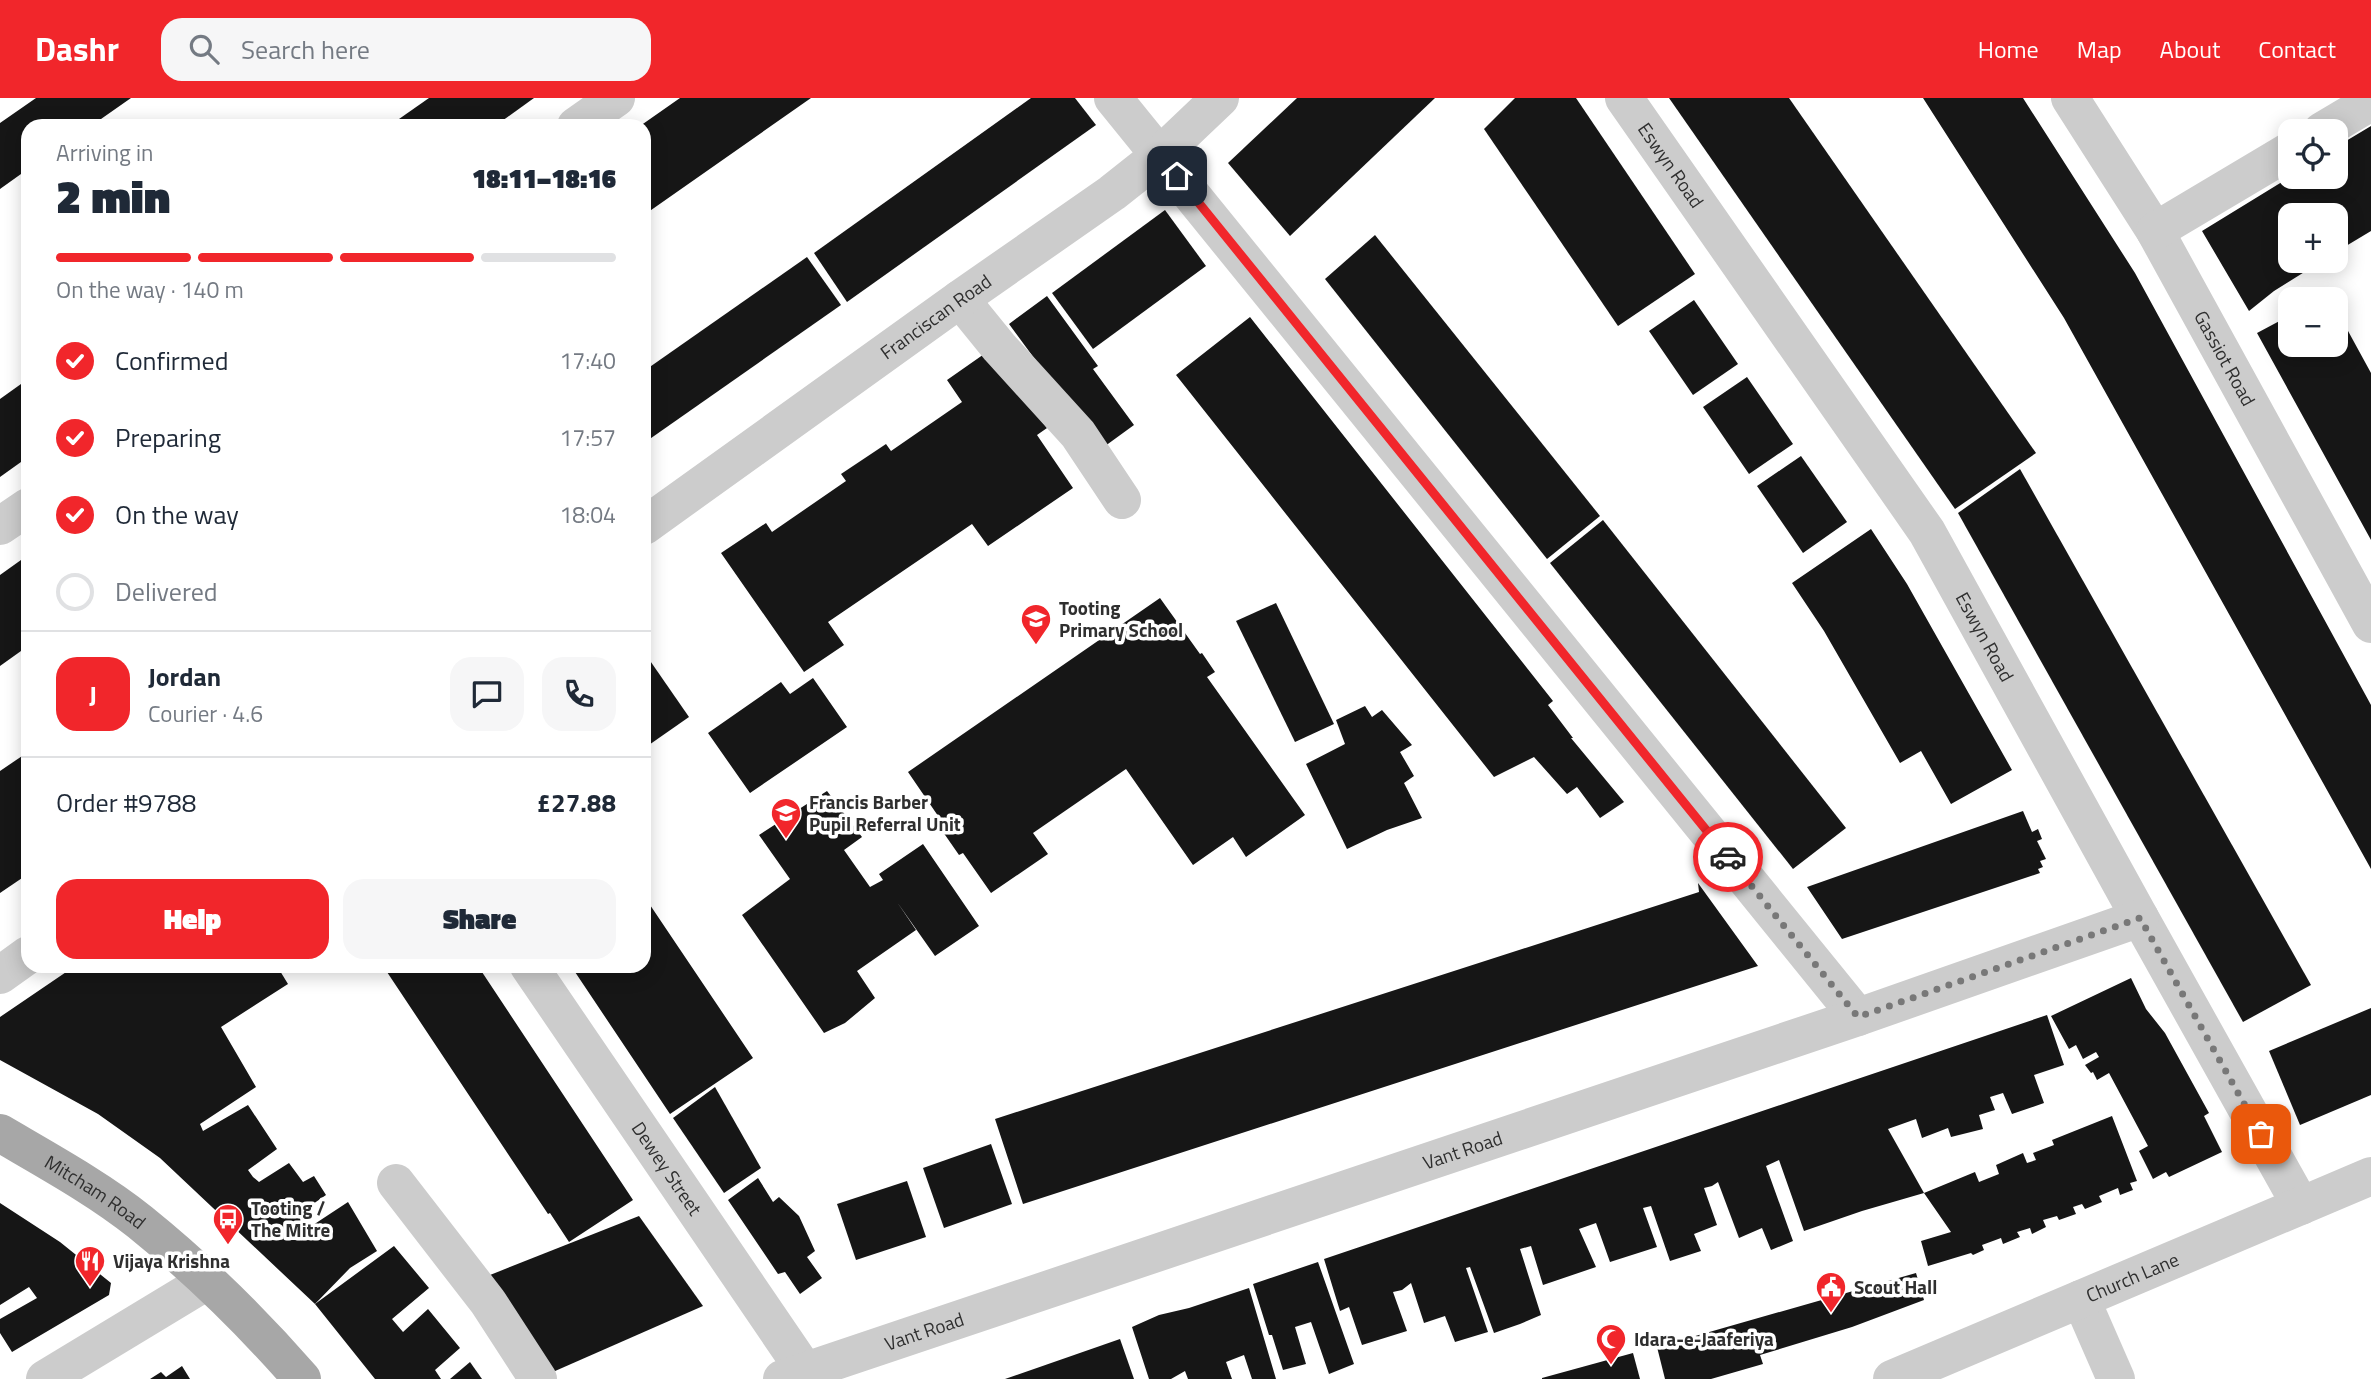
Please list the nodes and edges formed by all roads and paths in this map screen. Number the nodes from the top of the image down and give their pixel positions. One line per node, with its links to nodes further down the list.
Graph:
1 (616, 98): 7 (street)
2 (1113, 98): 9 (street)
3 (1220, 98): 9 (street, Franciscan Road)
4 (1624, 98): 18 (street, Eswyn Road)
5 (2070, 98): 11 (street, Gassiot Road)
6 (2371, 102): 8 (street)
7 (586, 119)
8 (2342, 119)
9 (1160, 155): 12 (street, Franciscan Road); 22 (street)
10 (2278, 158): 11 (street)
11 (2155, 232): 17 (street, Gassiot Road)
12 (960, 299): 13 (street); 15 (street, Franciscan Road)
13 (1122, 499)
14 (21, 512): 16 (street)
15 (651, 521)
16 (0, 526)
17 (2371, 624)
18 (2140, 918): 22 (street, Vant Road); 26 (street, Eswyn Road)
19 (21, 960): 21 (street)
20 (534, 973): 29 (street, Dewey Street)
21 (0, 975)
22 (1858, 1017): 29 (street, Vant Road)
23 (0, 1133): 27 (main road, Mitcham Road)
24 (2371, 1176): 26 (street, Church Lane)
25 (396, 1184): 32 (street)
26 (2301, 1206): 28 (street, Church Lane)
27 (207, 1281): 30 (street); 31 (main road, Mitcham Road)
28 (2081, 1299): 33 (street, Church Lane); 34 (street)
29 (793, 1375)
30 (45, 1379)
31 (302, 1379)
32 (538, 1379)
33 (1892, 1379)
34 (2116, 1379)

